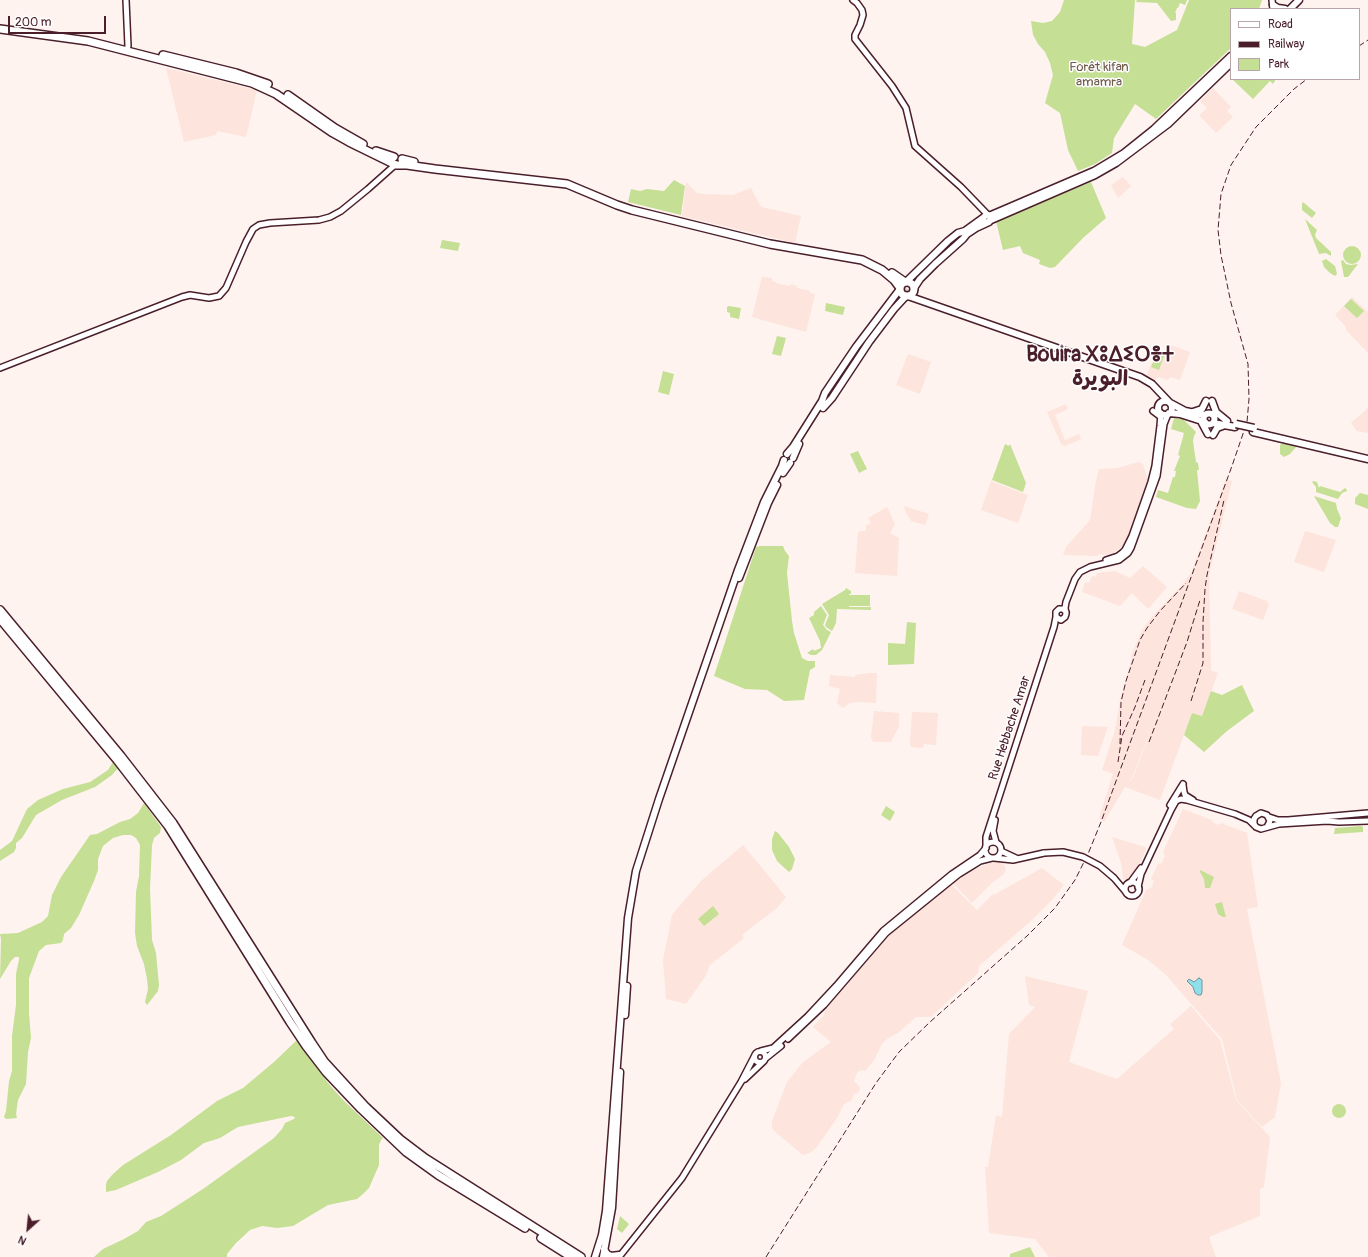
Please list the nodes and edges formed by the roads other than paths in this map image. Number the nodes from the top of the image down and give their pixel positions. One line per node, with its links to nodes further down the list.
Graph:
1 (126, 0): 9 (main road)
2 (853, 0): 13 (main road)
3 (1294, 0): 5 (main road)
4 (1299, 0): 6 (main road)
5 (1286, 8)
6 (1291, 8)
7 (0, 25): 9 (highway)
8 (0, 29): 9 (highway)
9 (127, 48): 12 (highway)
10 (1230, 57): 13 (main road)
11 (1230, 64): 13 (main road)
12 (397, 162): 16 (highway); 17 (highway); 22 (main road)
13 (987, 218): 14 (main road)
14 (965, 233): 15 (main road); 16 (main road); 18 (main road)
15 (916, 278)
16 (906, 282): 17 (highway); 18 (highway)
17 (900, 289): 19 (highway); 24 (main road)
18 (914, 289): 19 (highway); 21 (main road)
19 (907, 296): 21 (main road); 24 (main road)
20 (897, 300): 24 (main road)
21 (925, 302): 23 (main road)
22 (0, 368)
23 (1152, 384): 25 (main road); 26 (main road)
24 (825, 399): 37 (main road)
25 (1170, 403): 26 (main road); 28 (main road); 29 (main road)
26 (1160, 404): 31 (main road)
27 (1153, 411): 31 (main road)
28 (1169, 414): 29 (main road); 31 (main road); 41 (main road)
29 (1193, 414): 30 (main road); 33 (main road); 34 (main road); 34 (main road)
30 (1205, 414): 32 (main road); 33 (main road)
31 (1161, 415): 39 (main road)
32 (1214, 420): 33 (main road); 34 (main road)
33 (1205, 422)
34 (1227, 423): 35 (main road)
35 (1301, 441): 36 (main road); 38 (main road)
36 (1368, 455)
37 (789, 459): 66 (main road); 70 (main road)
38 (1368, 459)
39 (1060, 609): 41 (main road); 42 (main road)
40 (0, 610): 69 (highway)
41 (1066, 612): 44 (main road)
42 (1056, 617): 44 (main road); 51 (main road, Rue Hebbache Amar)
43 (0, 619): 68 (highway)
44 (1062, 619): 52 (main road, Rue Hebbache Amar)
45 (1203, 804): 49 (main road); 59 (main road); 60 (main road)
46 (1368, 813): 47 (main road)
47 (1268, 817): 49 (main road); 50 (main road)
48 (1368, 821): 50 (main road)
49 (1255, 826): 50 (main road)
50 (1268, 827)
51 (986, 837): 53 (main road, Rue Hebbache Amar); 57 (main road)
52 (996, 842): 53 (main road); 54 (main road)
53 (986, 847): 55 (main road); 57 (main road)
54 (1001, 852): 55 (main road); 56 (main road)
55 (993, 858): 56 (main road); 64 (main road)
56 (1021, 859): 58 (main road, bridge)
57 (973, 860): 62 (main road)
58 (1114, 878): 59 (main road); 61 (main road)
59 (1129, 883): 60 (main road); 61 (main road)
60 (1138, 887): 61 (main road)
61 (1125, 891)
62 (761, 1051): 63 (main road); 64 (main road)
63 (755, 1055): 64 (main road); 65 (main road)
64 (765, 1059): 65 (main road)
65 (741, 1082): 67 (main road)
66 (604, 1249): 67 (main road); 71 (main road)
67 (618, 1256)
68 (571, 1257)
69 (581, 1257)
70 (595, 1257)
71 (603, 1257)

